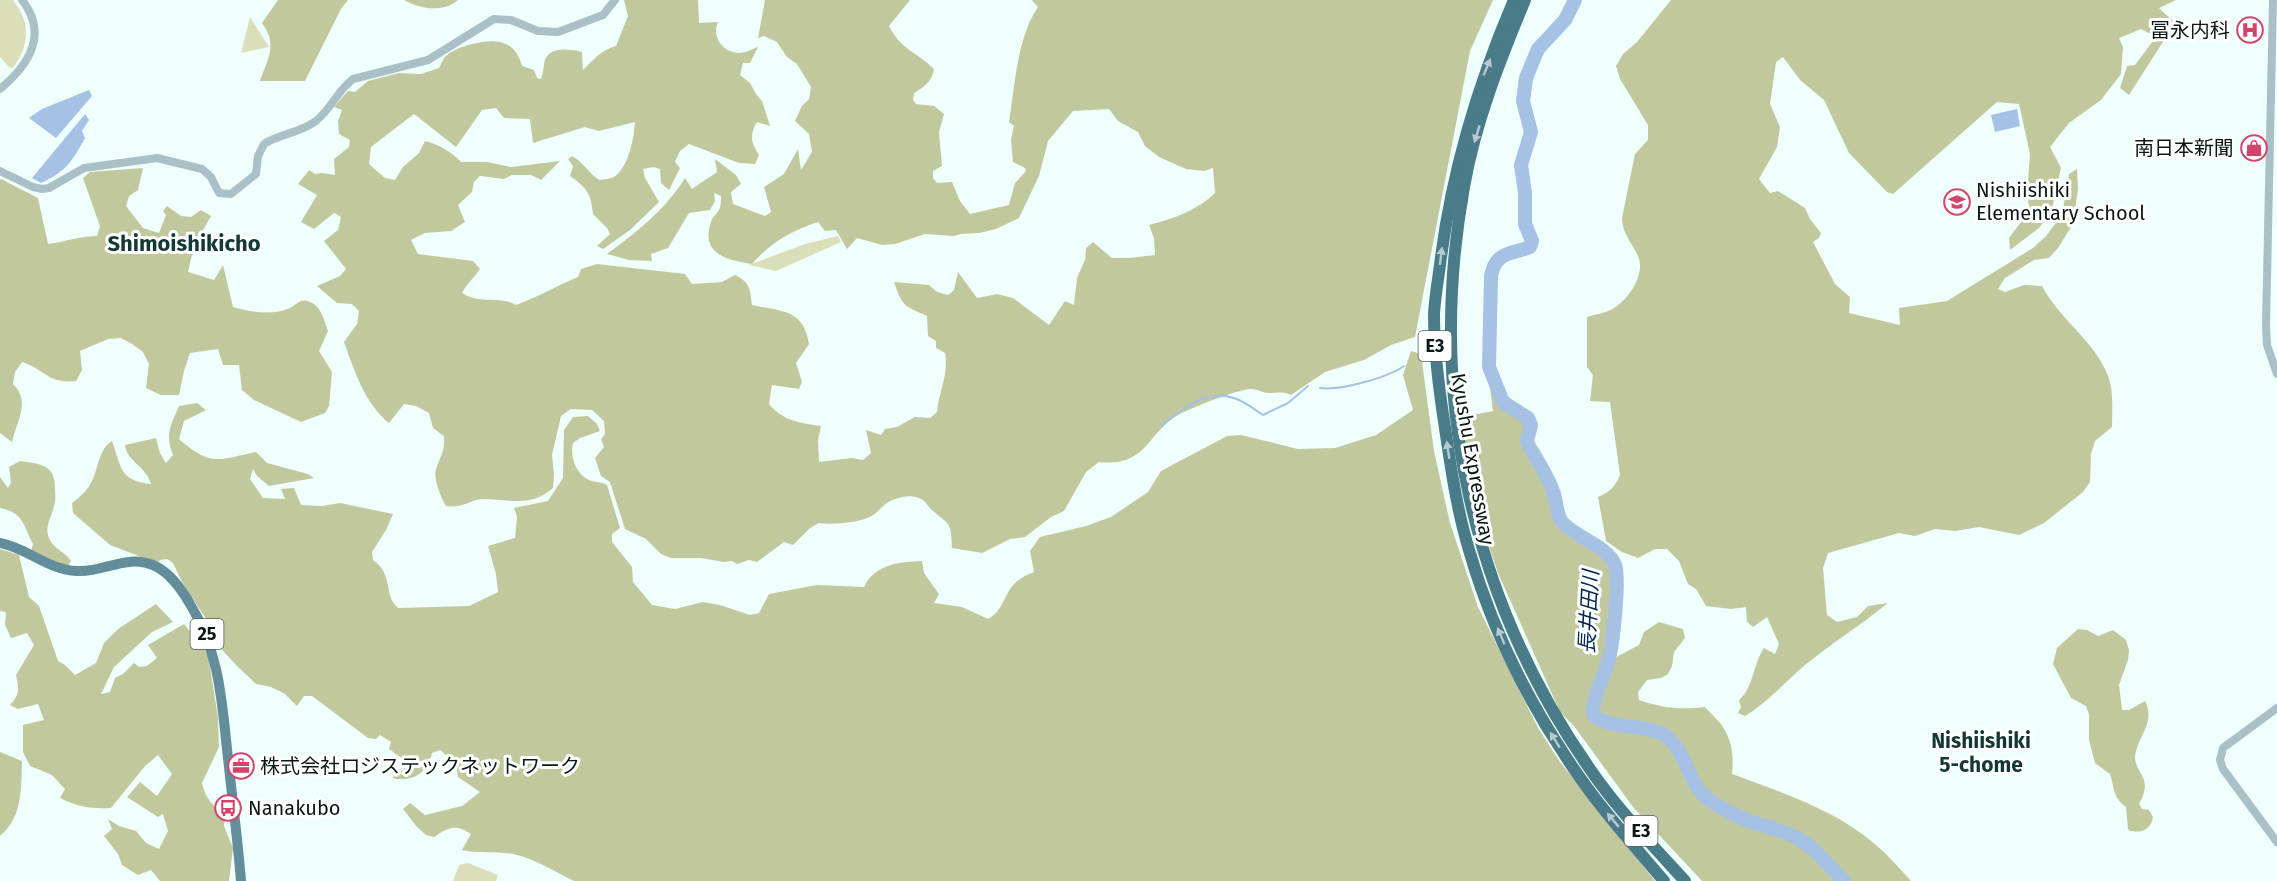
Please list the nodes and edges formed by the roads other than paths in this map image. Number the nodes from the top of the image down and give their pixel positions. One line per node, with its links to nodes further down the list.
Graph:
1 (22, 0): 6 (street)
2 (615, 0): 7 (street)
3 (1514, 0): 13 (highway, Kyushu Expressway / E3, one-way to 3)
4 (1525, 0): 14 (highway, Kyushu Expressway / E3, one-way to 14)
5 (2273, 0): 8 (street)
6 (0, 89)
7 (0, 171)
8 (2277, 374)
9 (0, 543): 12 (main road, 25)
10 (2277, 708): 11 (street)
11 (2277, 842)
12 (241, 881)
13 (1664, 881)
14 (1685, 881)

